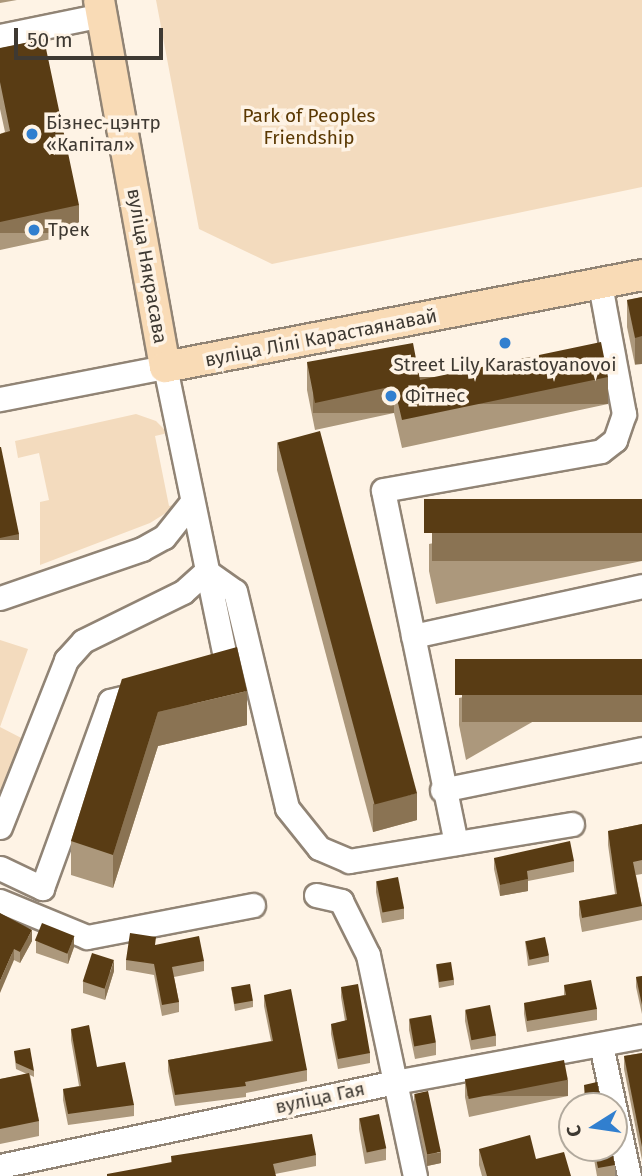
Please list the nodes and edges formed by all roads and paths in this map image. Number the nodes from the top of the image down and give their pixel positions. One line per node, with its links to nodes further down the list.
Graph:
1 (100, 8): 2 (street); 7 (main road, вуліца Някрасава)
2 (0, 36)
3 (642, 275): 4 (main road, вуліца Лілі Карастаянавай)
4 (600, 284): 5 (street); 7 (main road, вуліца Лілі Карастаянавай)
5 (612, 345): 6 (street); 8 (street)
6 (586, 350)
7 (165, 367): 9 (street, вуліца Лілі Карастаянавай); 10 (street)
8 (632, 392): 14 (street)
9 (0, 399)
10 (191, 503): 11 (street); 13 (street)
11 (206, 571): 15 (street); 20 (street); 21 (street)
12 (642, 586): 14 (street)
13 (0, 598)
14 (412, 636): 18 (street)
15 (188, 681)
16 (162, 687): 22 (street)
17 (642, 749): 18 (street)
18 (442, 790): 21 (street)
19 (572, 824): 21 (street)
20 (0, 827)
21 (456, 843)
22 (0, 868)
23 (316, 895): 28 (street)
24 (0, 901): 25 (street)
25 (253, 905)
26 (642, 1036): 27 (street, вуліца Гая)
27 (601, 1045): 28 (street, вуліца Гая); 31 (street)
28 (395, 1082): 29 (street, вуліца Гая); 30 (street)
29 (0, 1166)
30 (415, 1176)
31 (629, 1176)

